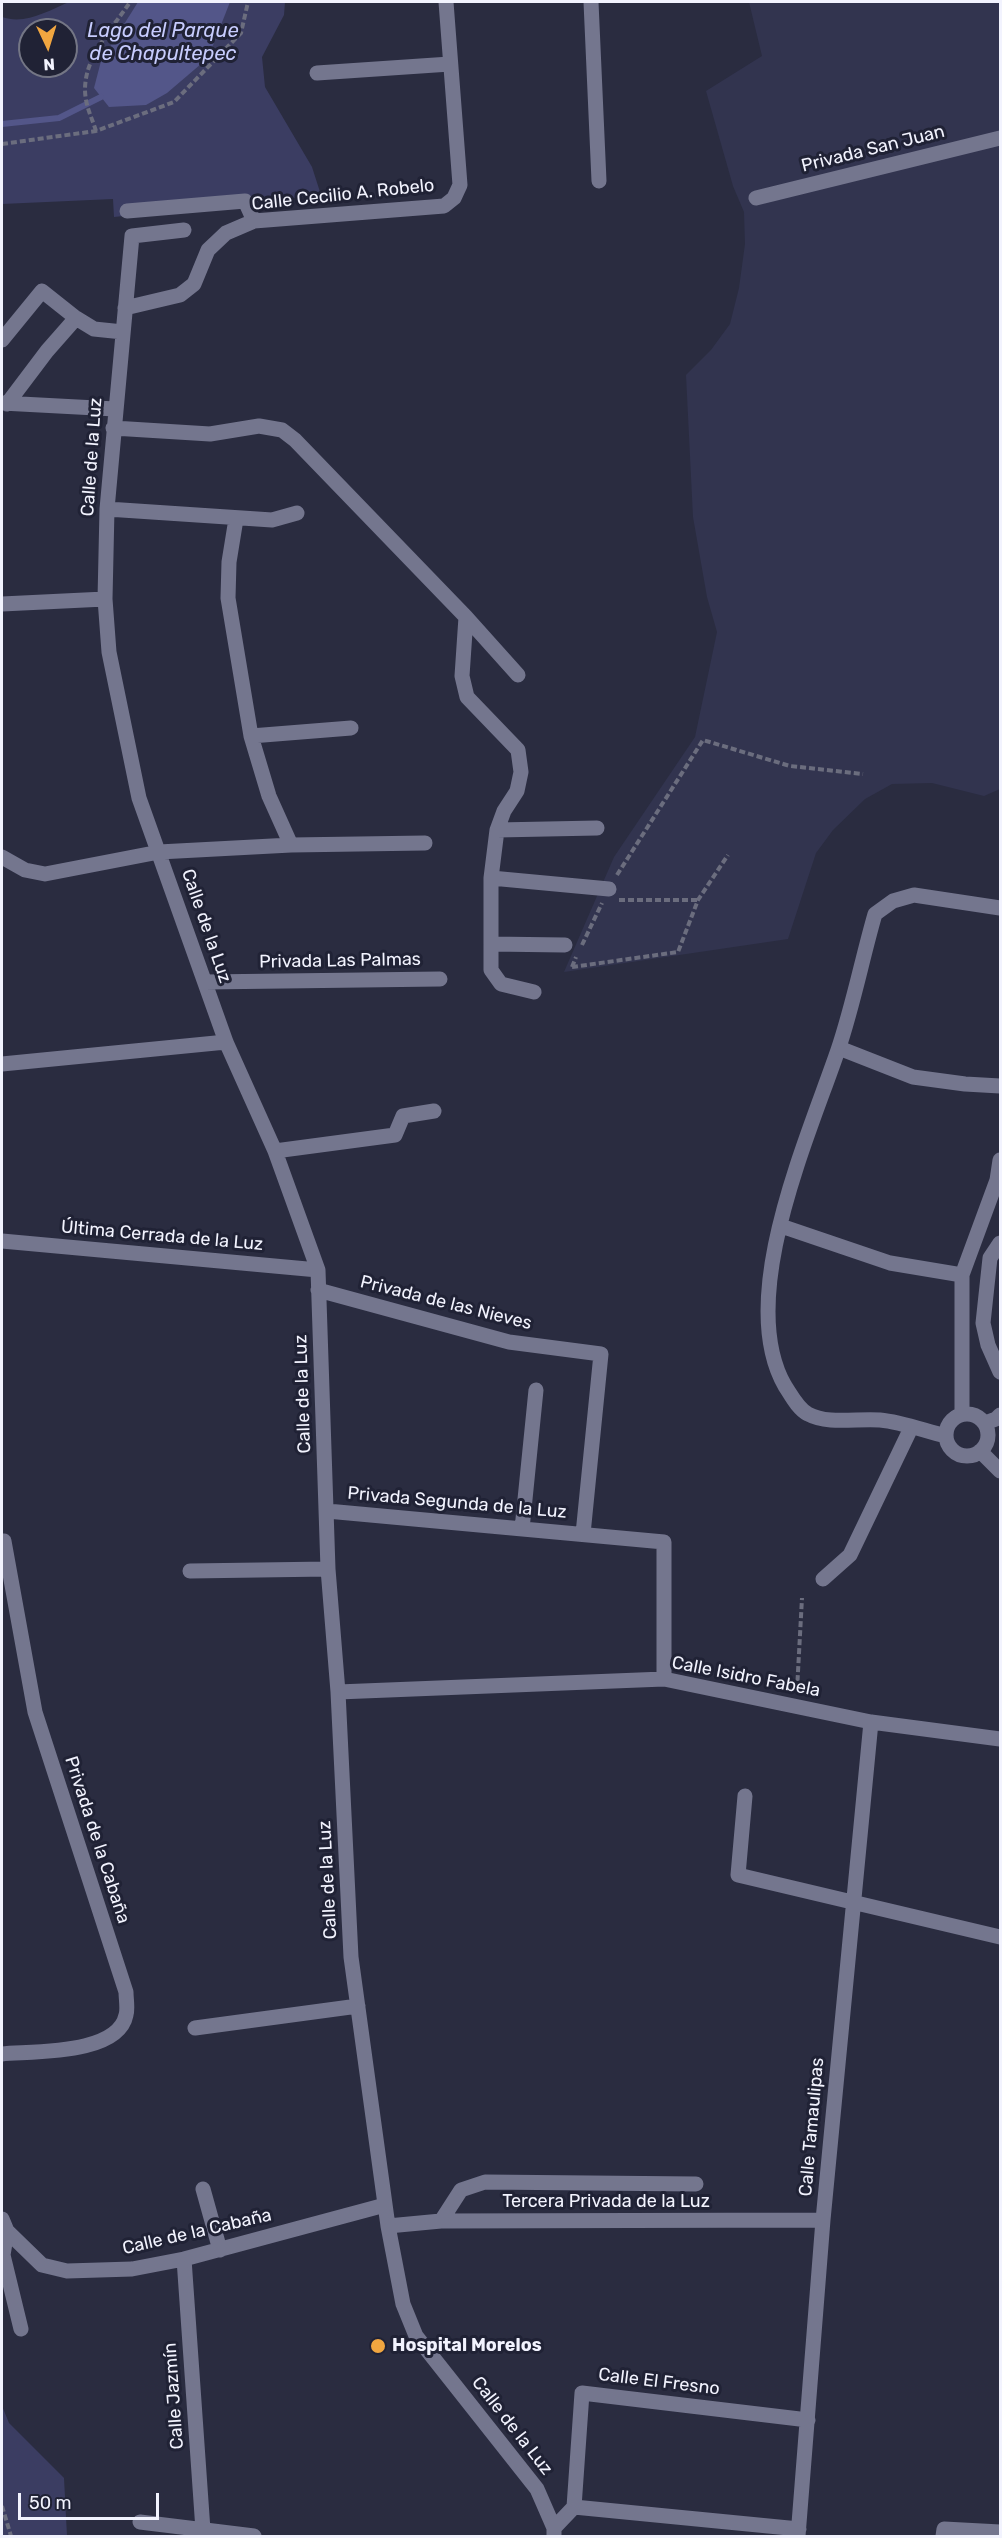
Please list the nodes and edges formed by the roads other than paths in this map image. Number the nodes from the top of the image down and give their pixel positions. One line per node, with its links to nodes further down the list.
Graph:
1 (446, 2): 3 (street)
2 (591, 2): 6 (street)
3 (450, 64): 4 (street); 9 (street, Calle Cecilio A. Robelo)
4 (318, 73)
5 (1000, 138): 7 (street, Privada San Juan)
6 (599, 181)
7 (756, 198)
8 (127, 211): 9 (street)
9 (254, 221): 11 (street, Calle Cecilio A. Robelo)
10 (184, 230): 11 (street, Calle de la Luz)
11 (125, 308): 13 (street, Calle de la Luz)
12 (76, 318): 13 (street); 14 (street); 15 (street)
13 (123, 332): 16 (street, Calle de la Luz)
14 (2, 340)
15 (4, 404): 16 (street)
16 (115, 410): 17 (street, Calle de la Luz)
17 (113, 428): 18 (street, Calle de la Luz); 23 (street)
18 (107, 509): 20 (street); 21 (street, Calle de la Luz)
19 (297, 513): 20 (street)
20 (236, 519): 26 (street)
21 (105, 599): 22 (street); 31 (street, Calle de la Luz)
22 (2, 604)
23 (466, 617): 24 (street); 28 (street)
24 (518, 675)
25 (351, 728): 26 (street)
26 (251, 736): 30 (street)
27 (597, 828): 28 (street)
28 (497, 830): 33 (street)
29 (424, 843): 30 (street)
30 (291, 845): 31 (street)
31 (159, 852): 32 (street); 39 (street, Calle de la Luz)
32 (2, 857)
33 (491, 878): 34 (street); 36 (street)
34 (612, 895)
35 (1000, 908): 42 (street)
36 (491, 944): 37 (street); 40 (street)
37 (565, 945)
38 (440, 979): 39 (street, Privada Las Palmas)
39 (205, 982): 41 (street, Calle de la Luz)
40 (534, 992)
41 (226, 1042): 43 (street); 46 (street, Calle de la Luz)
42 (838, 1048): 44 (street); 48 (street)
43 (2, 1064)
44 (1000, 1086)
45 (434, 1111): 46 (street)
46 (275, 1151): 51 (street, Calle de la Luz)
47 (1000, 1160): 52 (street)
48 (781, 1226): 52 (street); 60 (street)
49 (2, 1241): 51 (street, Última Cerrada de la Luz)
50 (1000, 1243): 55 (street)
51 (318, 1270): 53 (street, Calle de la Luz)
52 (962, 1275): 57 (street)
53 (318, 1290): 54 (street, Privada de las Nieves); 64 (street, Calle de la Luz)
54 (601, 1354): 66 (street, Privada Segunda de la Luz)
55 (1000, 1372)
56 (536, 1390): 65 (street)
57 (962, 1414): 59 (street); 61 (street)
58 (1000, 1414): 59 (street)
59 (985, 1423): 62 (street)
60 (911, 1428): 61 (street); 70 (street)
61 (946, 1436): 62 (street)
62 (980, 1451): 63 (street)
63 (1000, 1471)
64 (327, 1511): 65 (street, Privada Segunda de la Luz); 68 (street, Calle de la Luz)
65 (522, 1529): 66 (street, Privada Segunda de la Luz)
66 (583, 1534): 71 (street, Privada Segunda de la Luz)
67 (4, 1541): 80 (street, Privada de la Cabaña)
68 (328, 1569): 69 (street); 72 (street, Calle de la Luz)
69 (190, 1571)
70 (823, 1578)
71 (664, 1679): 72 (street, Calle Isidro Fabela); 73 (street, Calle Isidro Fabela)
72 (338, 1692): 78 (street, Calle de la Luz)
73 (871, 1722): 74 (street, Calle Isidro Fabela); 76 (street, Calle Tamaulipas)
74 (1000, 1739)
75 (745, 1796): 76 (street)
76 (853, 1902): 77 (street); 84 (street, Calle Tamaulipas)
77 (1000, 1937)
78 (358, 2006): 79 (street); 83 (street, Calle de la Luz)
79 (195, 2028)
80 (2, 2054)
81 (696, 2184): 85 (street)
82 (203, 2189): 88 (street)
83 (385, 2205): 87 (street, Calle de la Luz); 88 (street, Calle de la Cabaña)
84 (823, 2220): 85 (street, Tercera Privada de la Luz); 91 (street, Calle Tamaulipas)
85 (441, 2222): 87 (street, Tercera Privada de la Luz)
86 (4, 2225): 89 (street, Calle de la Cabaña); 90 (street)
87 (388, 2226): 95 (street, Calle de la Luz)
88 (219, 2250): 89 (street, Calle de la Cabaña)
89 (184, 2259): 94 (street, Calle Jazmín)
90 (21, 2329)
91 (808, 2420): 92 (street, Calle El Fresno); 97 (street, Calle Tamaulipas)
92 (574, 2507): 95 (street); 97 (street)
93 (140, 2522): 94 (street)
94 (203, 2530): 98 (street)
95 (554, 2532)
96 (1000, 2532): 99 (street)
97 (799, 2533)
98 (255, 2536)
99 (944, 2536)

